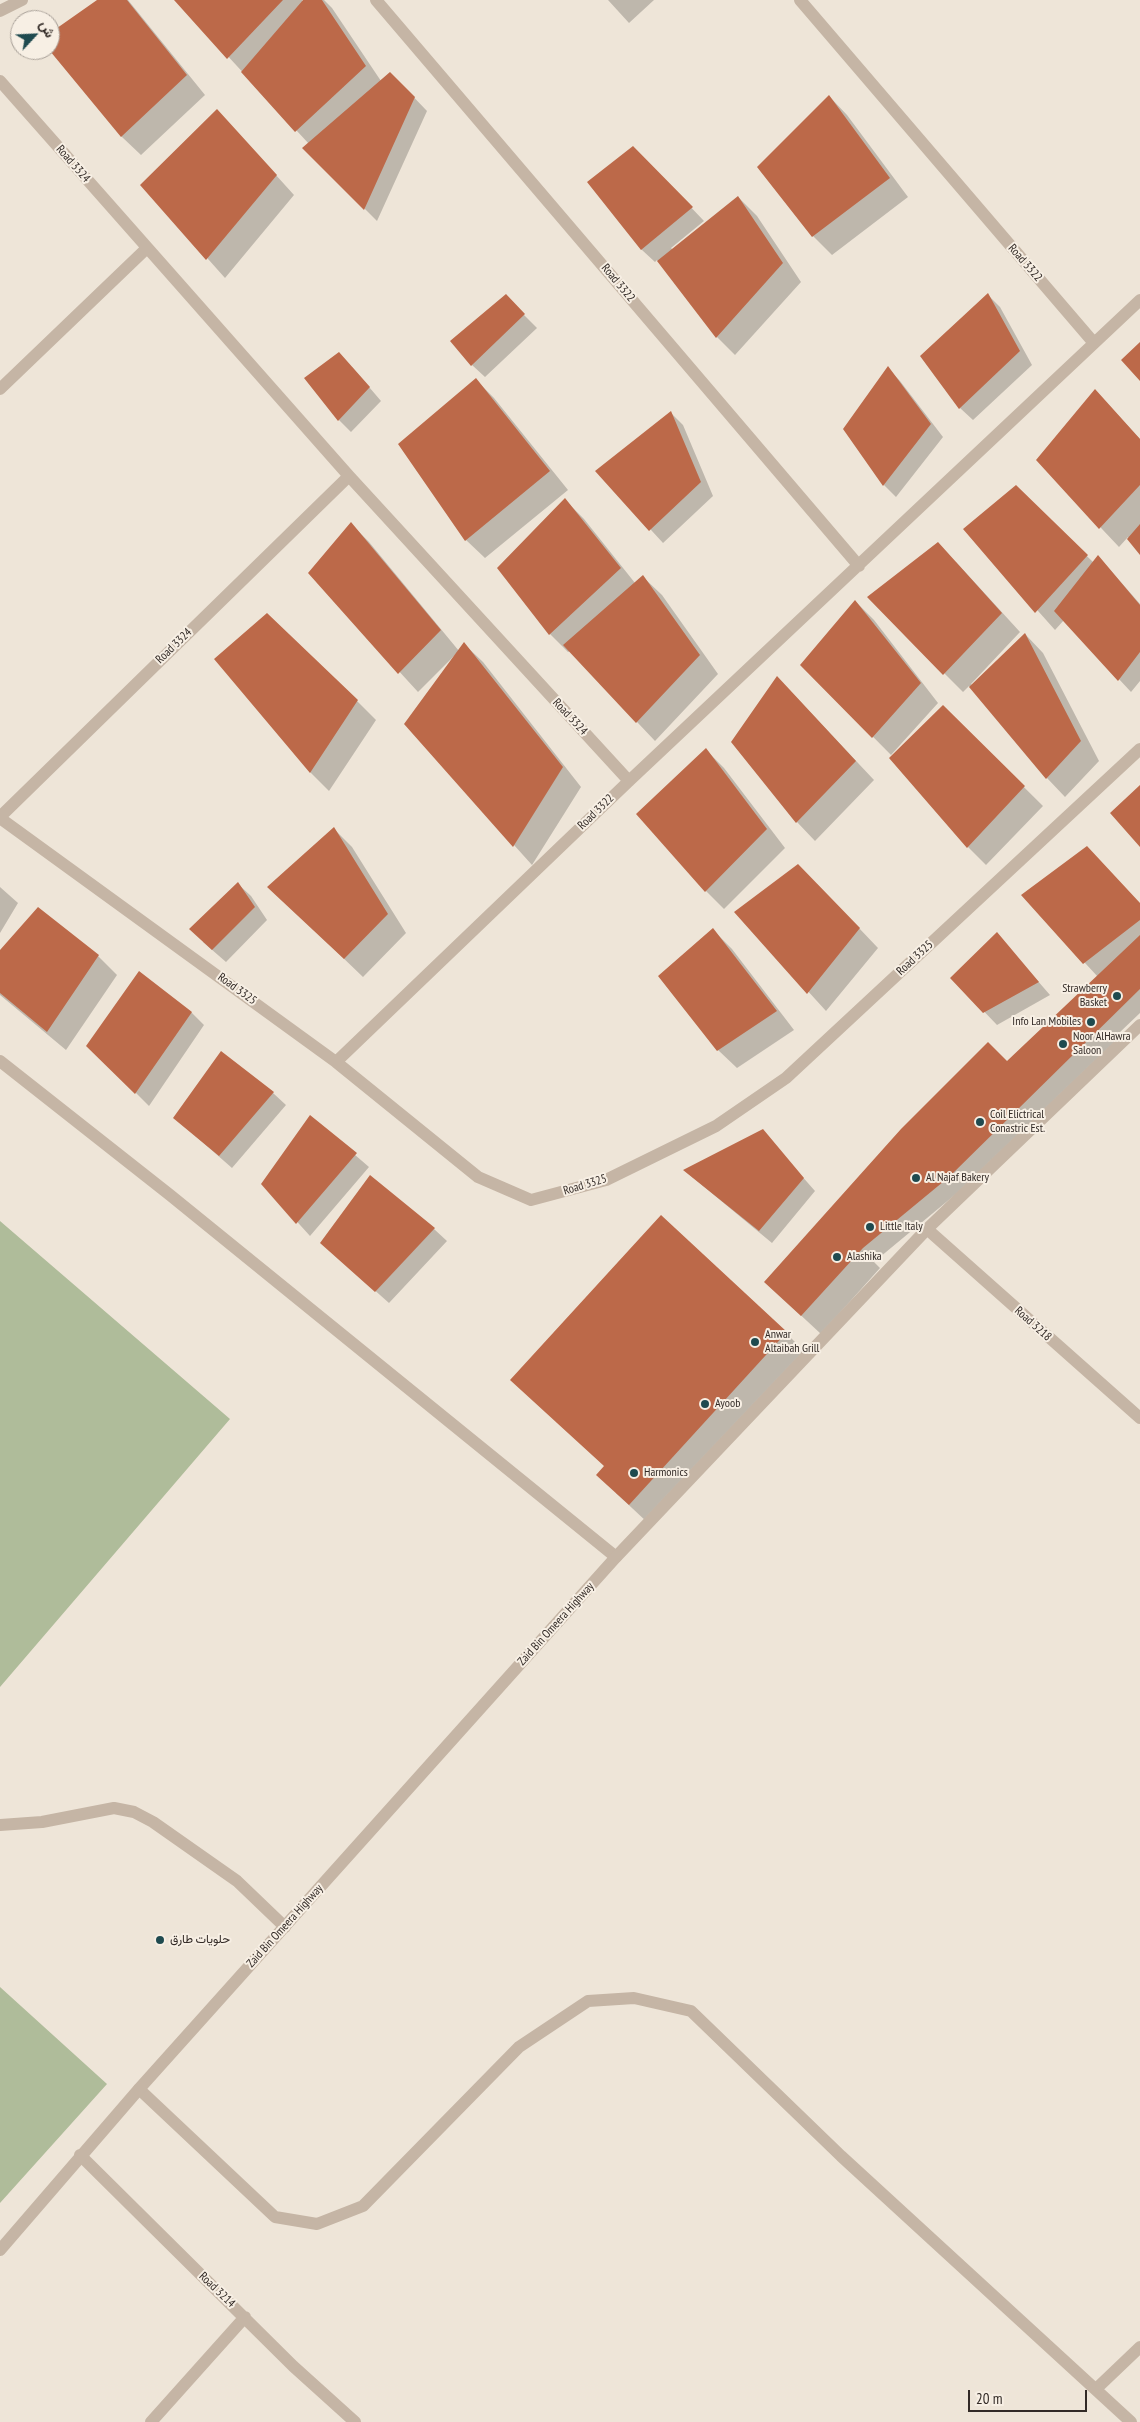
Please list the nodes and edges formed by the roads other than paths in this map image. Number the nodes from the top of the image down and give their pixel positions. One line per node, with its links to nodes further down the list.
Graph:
1 (22, 0): 4 (street)
2 (376, 0): 11 (street, Road 3322)
3 (800, 0): 8 (street, Road 3322)
4 (0, 11)
5 (0, 81): 6 (street, Road 3324)
6 (147, 248): 9 (street); 10 (street, Road 3324)
7 (1140, 300): 8 (street, Road 3322)
8 (1094, 343): 11 (street, Road 3322)
9 (0, 389)
10 (349, 476): 13 (street, Road 3324); 14 (street, Road 3324)
11 (859, 566): 13 (street, Road 3322)
12 (1140, 749): 17 (street, Road 3325)
13 (629, 781): 17 (street, Road 3322)
14 (0, 817): 17 (street, Road 3325)
15 (1140, 1025): 18 (street, Zaid Bin Omeera Highway)
16 (0, 1061): 20 (street)
17 (336, 1062)
18 (927, 1229): 19 (street, Road 3218); 20 (street, Zaid Bin Omeera Highway)
19 (1140, 1418)
20 (616, 1557): 22 (street, Zaid Bin Omeera Highway)
21 (0, 1825): 22 (street)
22 (284, 1927): 23 (street, Zaid Bin Omeera Highway)
23 (138, 2089): 24 (street, Zaid Bin Omeera Highway); 28 (street)
24 (80, 2155): 25 (street, Zaid Bin Omeera Highway); 26 (street, Road 3214)
25 (1, 2247)
26 (245, 2318): 29 (street); 30 (street, Road 3214)
27 (1140, 2348): 28 (street)
28 (1096, 2389): 31 (street)
29 (151, 2422)
30 (355, 2422)
31 (1130, 2422)

